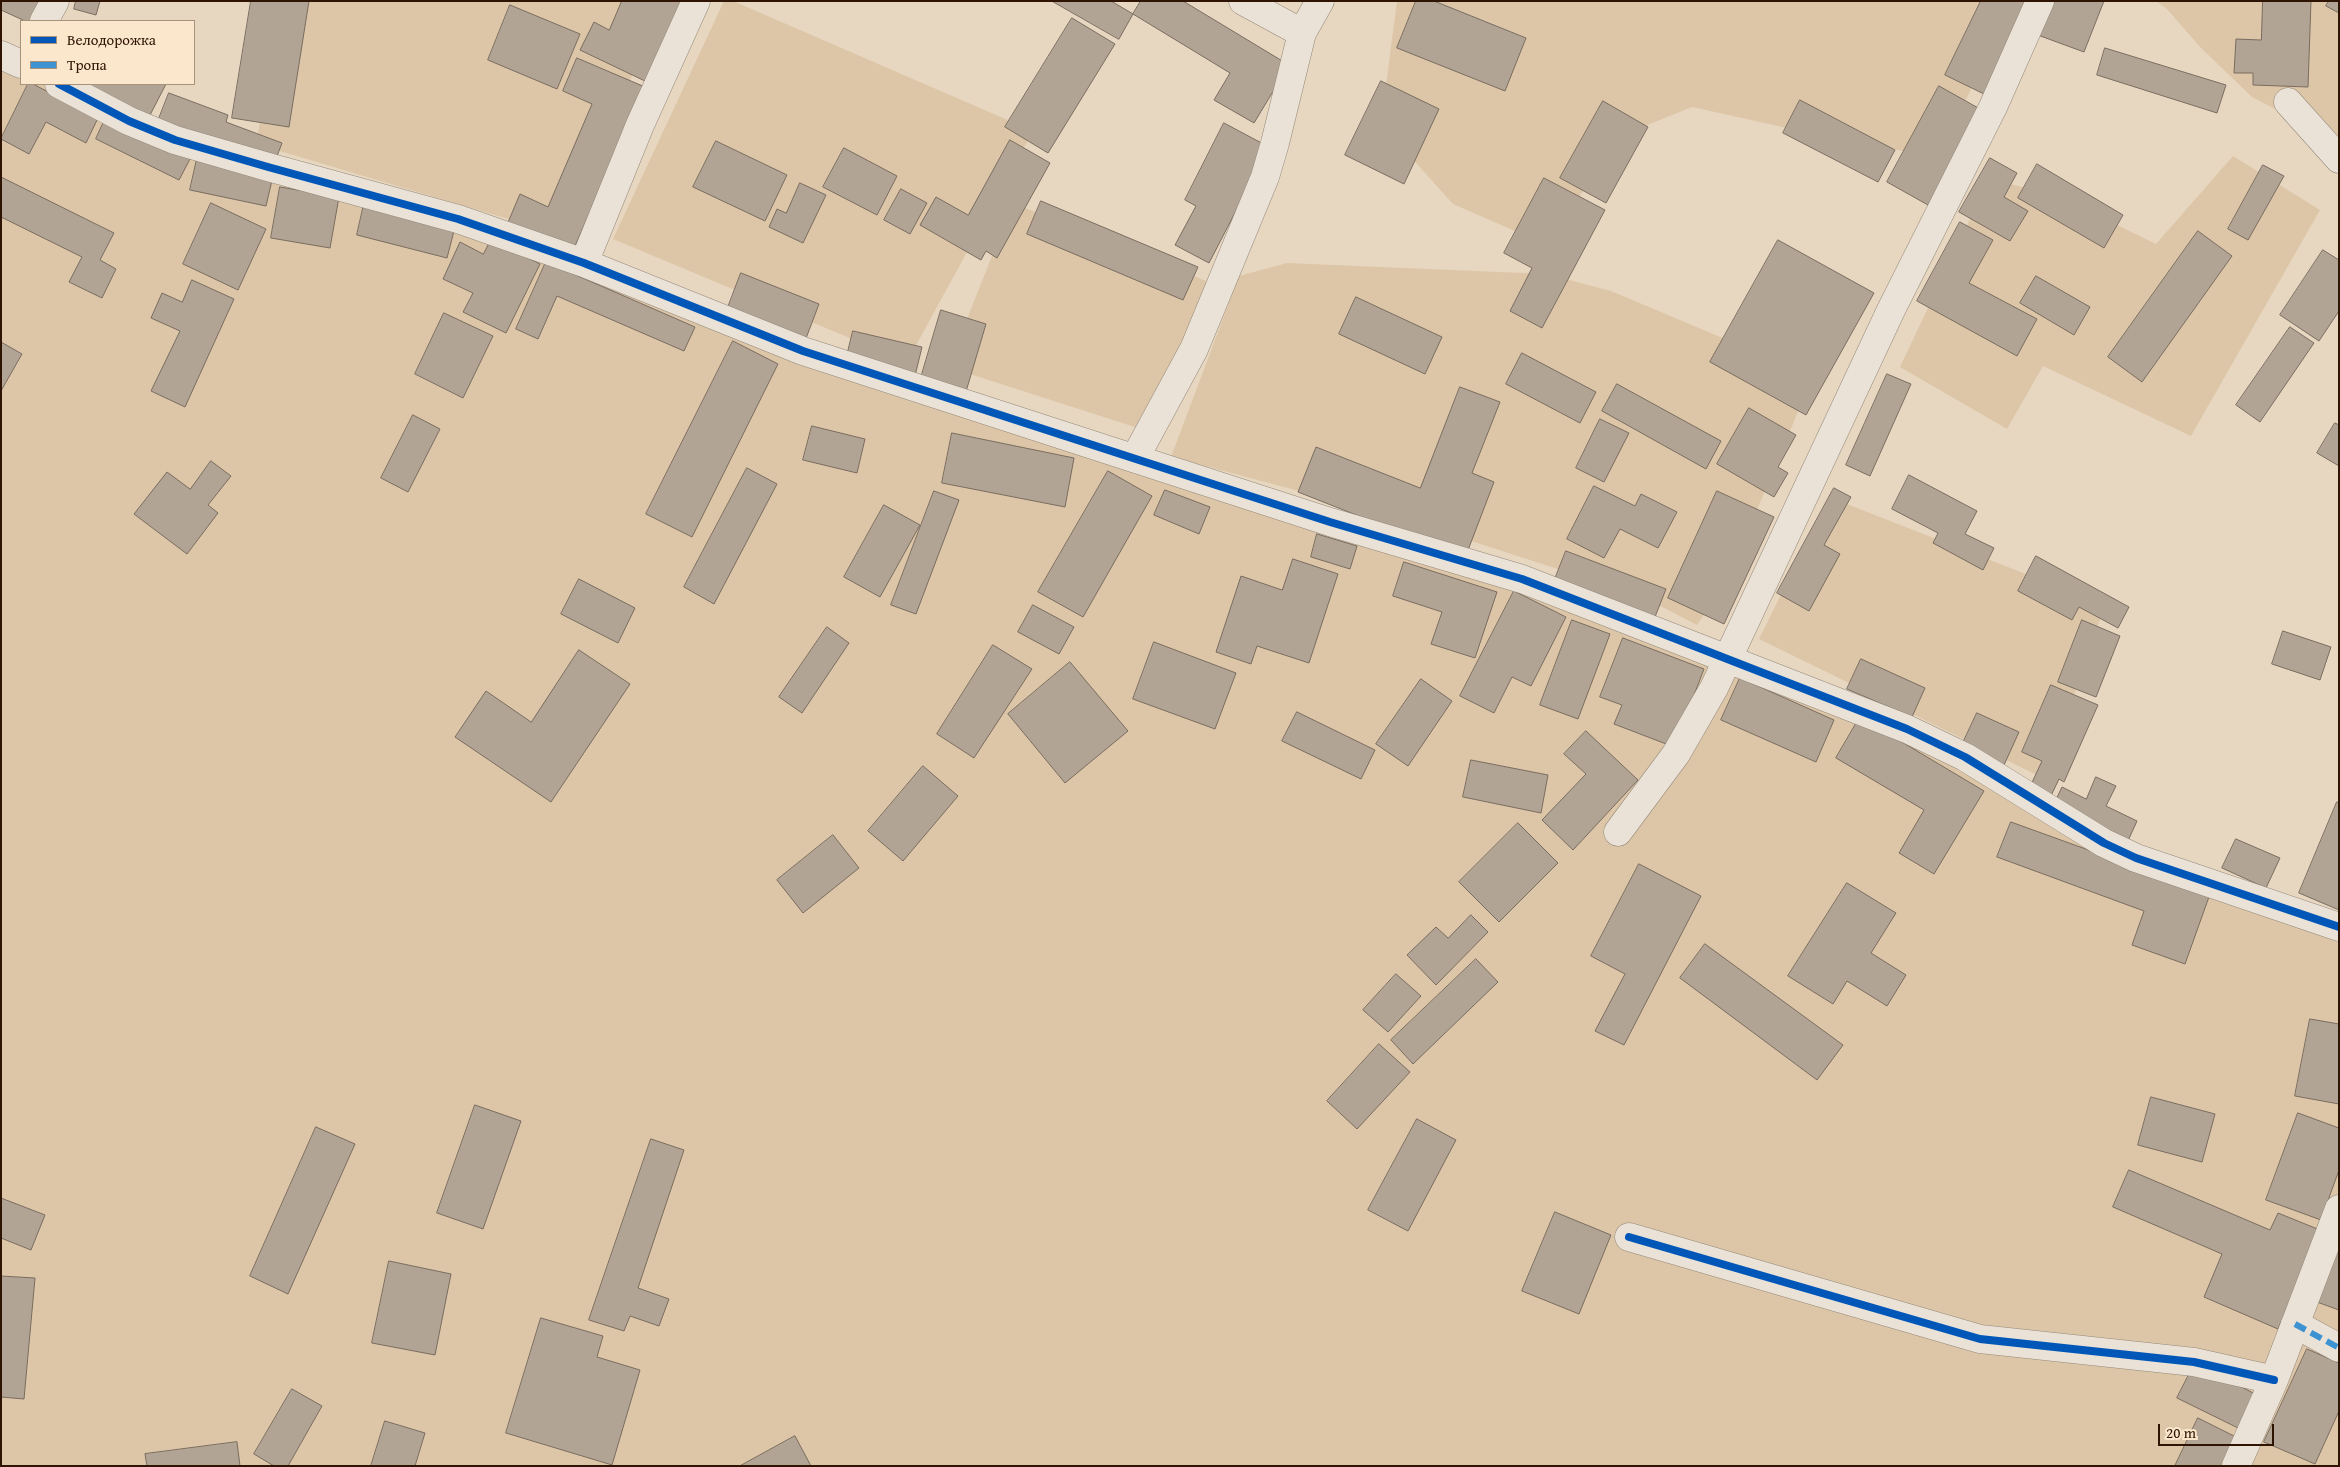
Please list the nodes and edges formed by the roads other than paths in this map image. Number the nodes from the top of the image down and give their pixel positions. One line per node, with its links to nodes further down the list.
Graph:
1 (55, 1): 6 (street)
2 (696, 1): 13 (street)
3 (1243, 1): 7 (street)
4 (1320, 1): 7 (street)
5 (2040, 1): 15 (street)
6 (45, 20)
7 (1302, 33): 14 (street)
8 (1, 54): 9 (street)
9 (20, 63)
10 (60, 85): 13 (street)
11 (2288, 102): 12 (street)
12 (2339, 159)
13 (584, 263): 14 (street)
14 (1135, 458): 15 (street)
15 (1727, 658): 16 (street); 17 (street)
16 (1618, 832)
17 (2339, 927)
18 (2339, 1209): 20 (street)
19 (1630, 1237): 22 (street)
20 (2295, 1324): 21 (street); 22 (street)
21 (2339, 1348)
22 (2274, 1380): 23 (street)
23 (2236, 1466)

